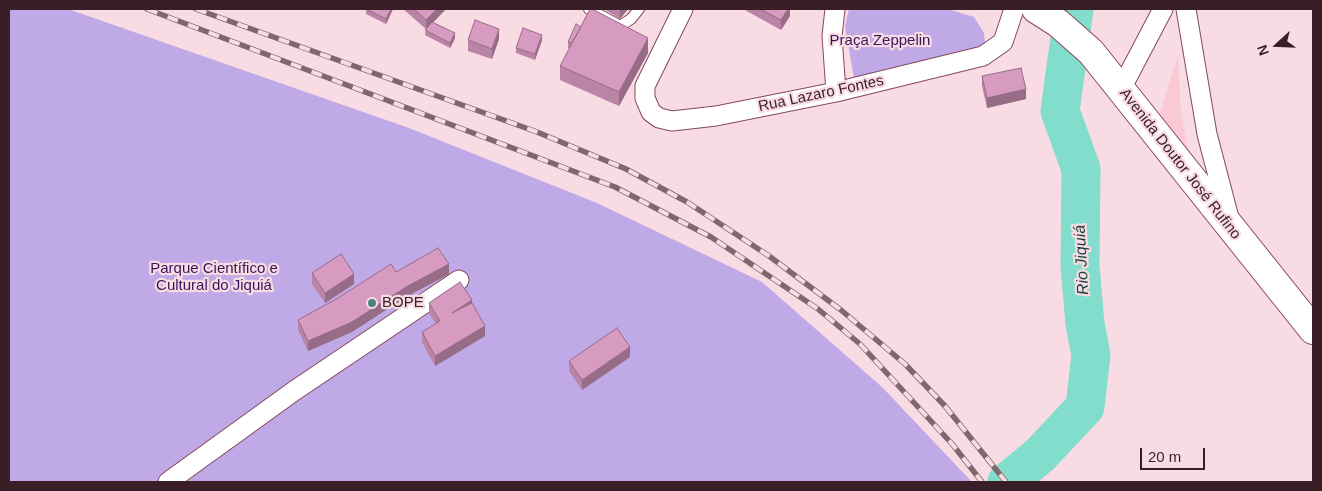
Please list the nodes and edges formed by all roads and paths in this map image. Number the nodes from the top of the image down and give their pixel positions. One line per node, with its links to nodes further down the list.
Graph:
1 (589, 9): 2 (lane)
2 (639, 9)
3 (683, 9): 9 (street, Rua Lazaro Fontes)
4 (835, 9): 9 (street)
5 (1029, 9): 8 (main road, Avenida Doutor José Rufino); 9 (street, Rua Lazaro Fontes)
6 (1163, 9): 8 (street)
7 (1186, 9): 10 (street)
8 (1121, 89): 10 (main road, Avenida Doutor José Rufino)
9 (836, 92)
10 (1232, 231): 12 (main road, Avenida Doutor José Rufino)
11 (459, 280): 13 (street)
12 (1313, 330)
13 (168, 482)

